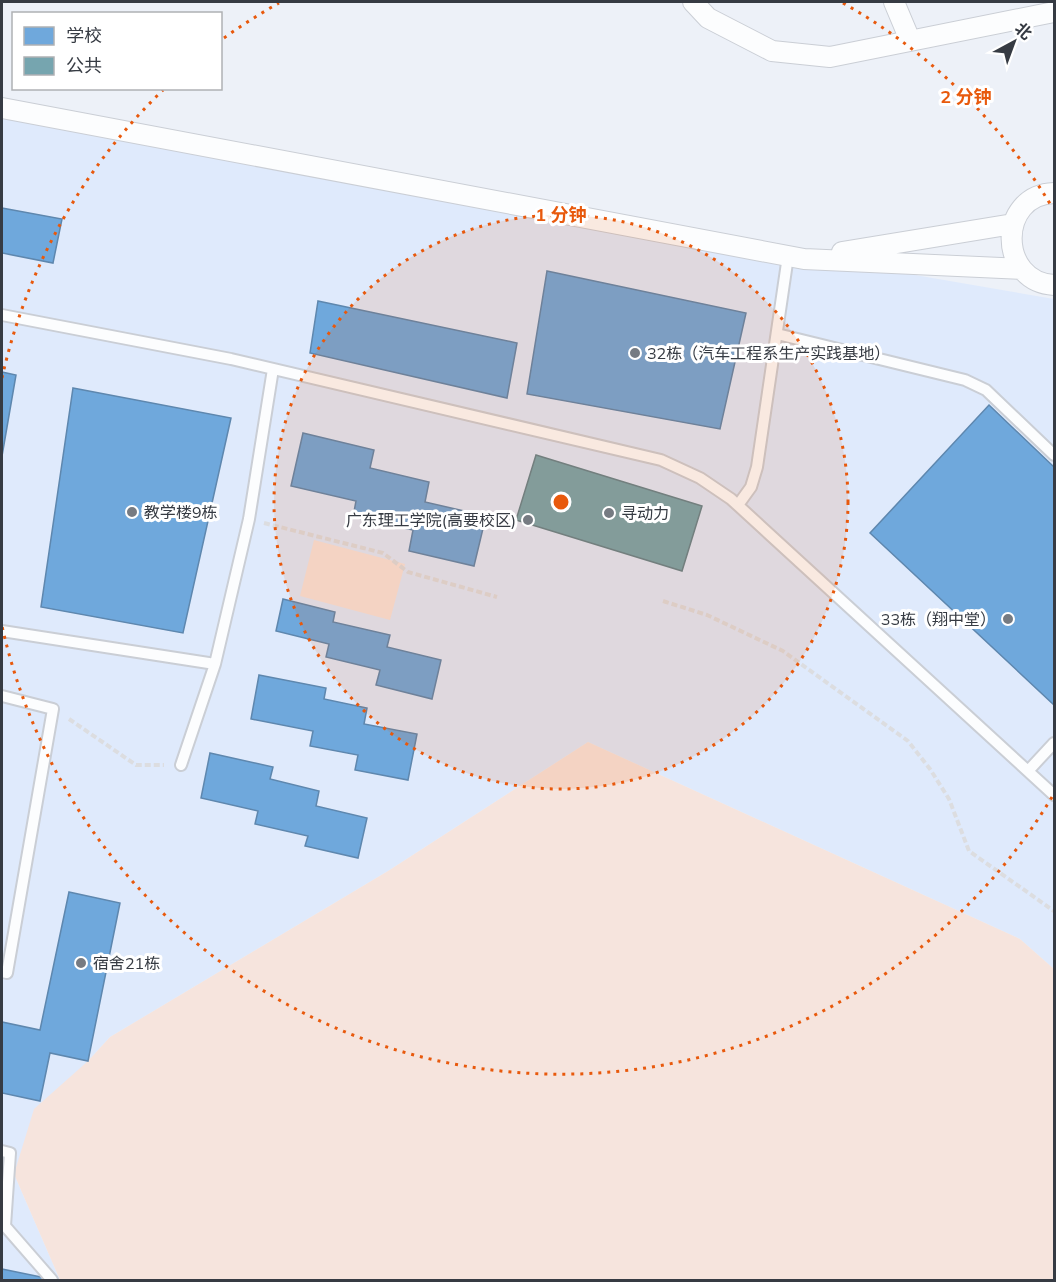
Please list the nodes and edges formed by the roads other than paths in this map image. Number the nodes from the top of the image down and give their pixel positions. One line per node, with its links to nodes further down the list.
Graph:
1 (693, 2): 4 (street)
2 (894, 2): 4 (street)
3 (1054, 12): 4 (street)
4 (910, 40)
5 (2, 108): 8 (street)
6 (1054, 194): 7 (street)
7 (1013, 224): 8 (street); 9 (street)
8 (796, 258): 9 (street); 12 (lane)
9 (1021, 269): 10 (street)
10 (1054, 285)
11 (2, 315): 13 (lane)
12 (777, 334): 14 (lane); 15 (lane)
13 (273, 369): 15 (lane); 17 (lane)
14 (1054, 454)
15 (738, 505): 21 (lane)
16 (2, 631): 17 (lane)
17 (215, 664): 20 (lane)
18 (2, 696): 23 (lane)
19 (1054, 743): 21 (lane)
20 (181, 765)
21 (1028, 771): 22 (lane)
22 (1054, 795)
23 (2, 972)
24 (2, 1151): 25 (lane)
25 (52, 1281)

